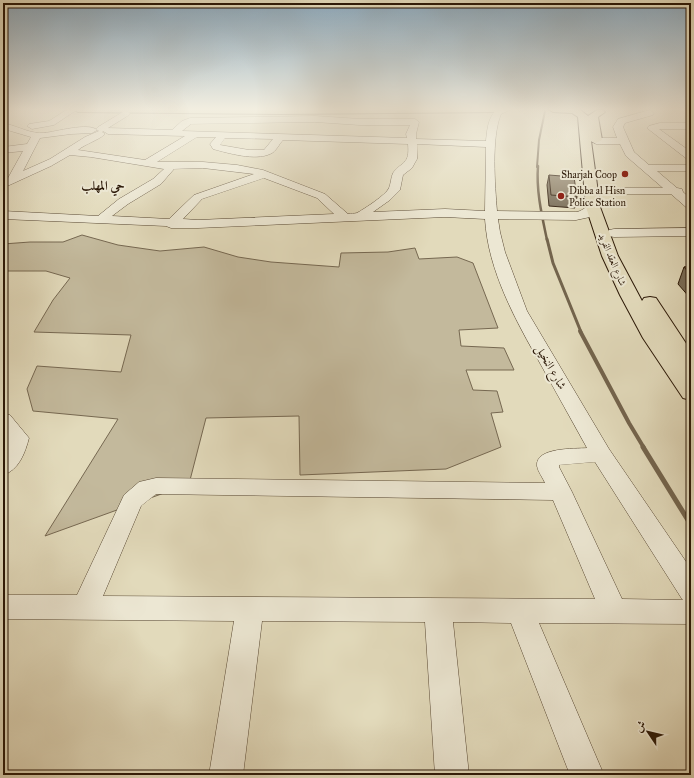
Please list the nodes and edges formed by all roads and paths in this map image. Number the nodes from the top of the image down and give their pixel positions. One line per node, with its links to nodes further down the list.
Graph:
1 (23, 145): 14 (street)
2 (32, 145): 21 (street)
3 (73, 145): 13 (street)
4 (177, 145): 16 (street)
5 (214, 145): 6 (street)
6 (273, 145)
7 (412, 145): 30 (street)
8 (491, 145): 29 (street, شارع النخيل)
9 (586, 145): 27 (main road, شارع العقد الفريد)
10 (598, 145): 23 (main road, شارع العقد الفريد)
11 (625, 145): 18 (street)
12 (674, 145): 15 (street)
13 (68, 148): 16 (street); 21 (street)
14 (3, 150)
15 (691, 157)
16 (147, 163): 17 (street)
17 (172, 166): 20 (street); 33 (street)
18 (646, 168): 19 (street); 25 (street)
19 (691, 168)
20 (265, 174): 32 (street); 34 (street)
21 (8, 182)
22 (691, 190): 25 (street)
23 (612, 191): 24 (street); 24 (street); 37 (main road, شارع العقد الفريد)
24 (657, 191): 25 (street)
25 (673, 191): 26 (street)
26 (691, 205)
27 (593, 207): 31 (street); 35 (main road, شارع العقد الفريد)
28 (5, 215): 33 (street)
29 (490, 215): 30 (street); 31 (street); 43 (street, شارع النخيل)
30 (360, 216): 32 (street)
31 (576, 216): 35 (street)
32 (344, 217): 34 (street)
33 (100, 220): 34 (street)
34 (171, 224)
35 (600, 226): 41 (main road, شارع العقد الفريد)
36 (691, 232): 37 (street)
37 (614, 233): 38 (main road, شارع العقد الفريد)
38 (632, 268)
39 (643, 289): 40 (main road, شارع العقد الفريد)
40 (691, 367)
41 (691, 393)
42 (3, 420): 44 (street)
43 (601, 454): 45 (street); 46 (street, شارع النخيل)
44 (7, 457)
45 (561, 492): 48 (street); 52 (street)
46 (691, 591)
47 (3, 607): 48 (street)
48 (84, 607): 49 (street)
49 (250, 608): 50 (street); 54 (street)
50 (438, 610): 51 (street); 55 (street)
51 (520, 611): 52 (street); 56 (street)
52 (614, 611): 53 (street)
53 (691, 612)
54 (226, 775)
55 (452, 775)
56 (587, 775)

